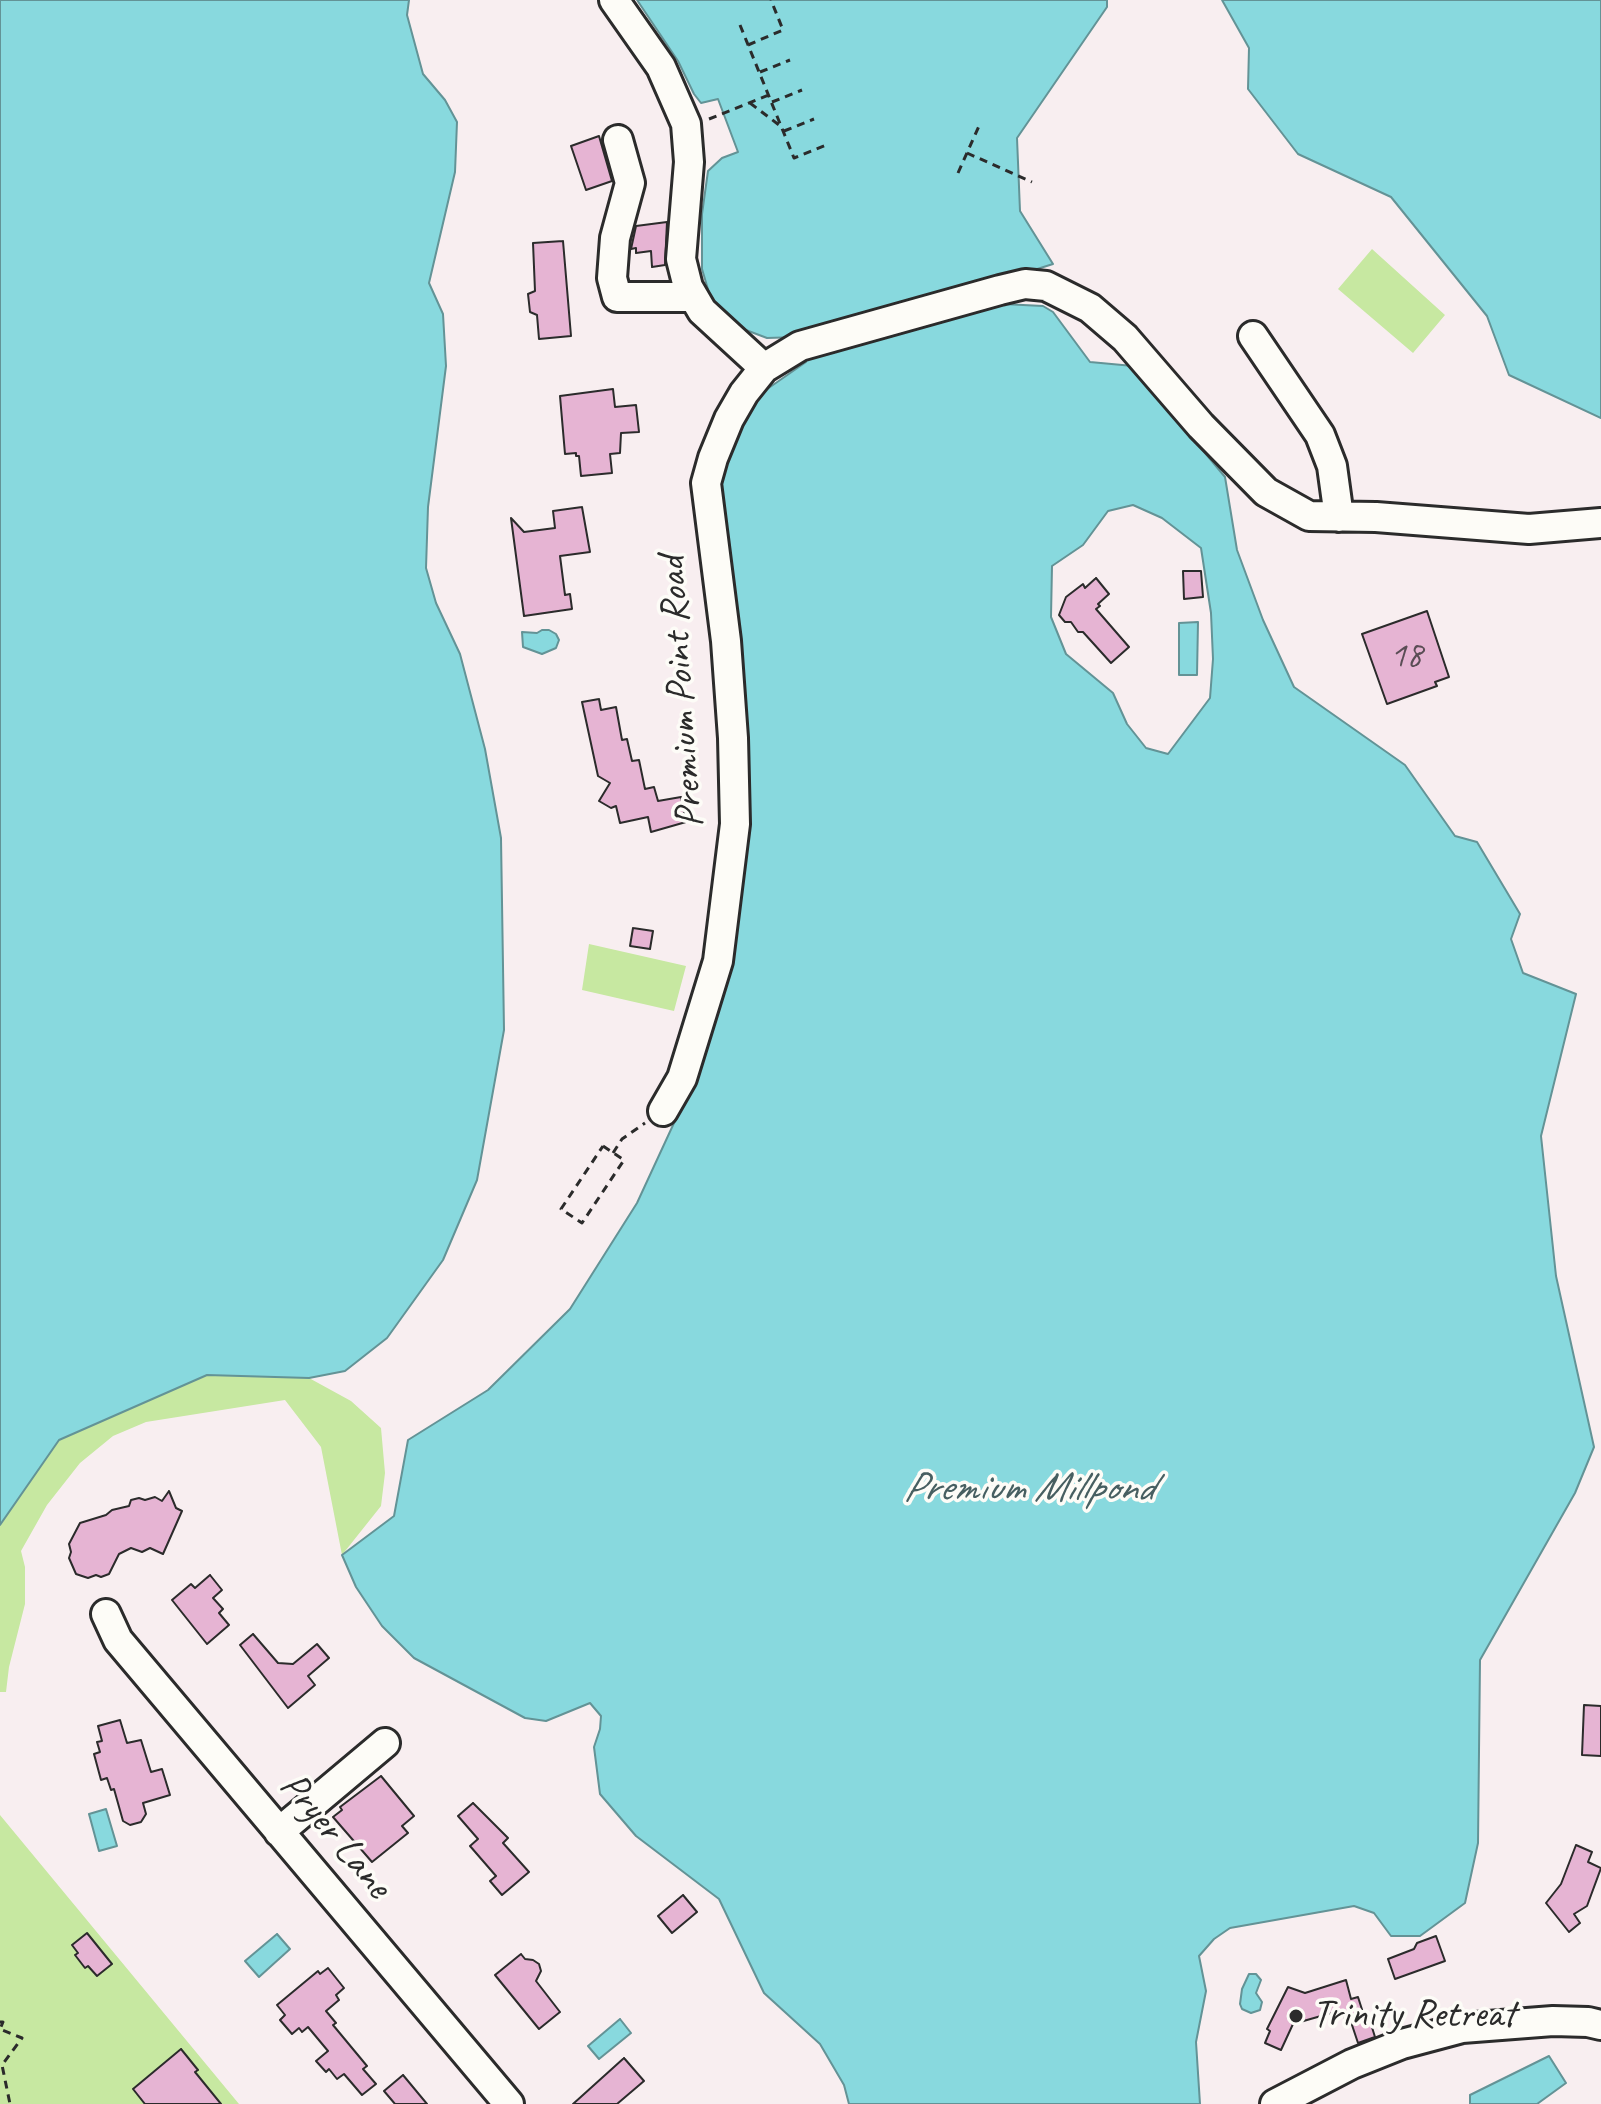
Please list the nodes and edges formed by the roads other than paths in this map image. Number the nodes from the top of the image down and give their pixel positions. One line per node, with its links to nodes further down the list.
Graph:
1 (614, 0): 3 (street)
2 (618, 140): 3 (street)
3 (693, 297): 5 (street)
4 (1253, 336): 6 (street)
5 (764, 368): 6 (street, Premium Point Road); 8 (street, Premium Point Road)
6 (1339, 517): 7 (street, Premium Point Road)
7 (1601, 523)
8 (663, 1111)
9 (106, 1614): 11 (street, Pryer Lane)
10 (385, 1743): 11 (street)
11 (279, 1832): 13 (street, Pryer Lane)
12 (1601, 2025): 14 (street)
13 (509, 2104)
14 (1275, 2104)

